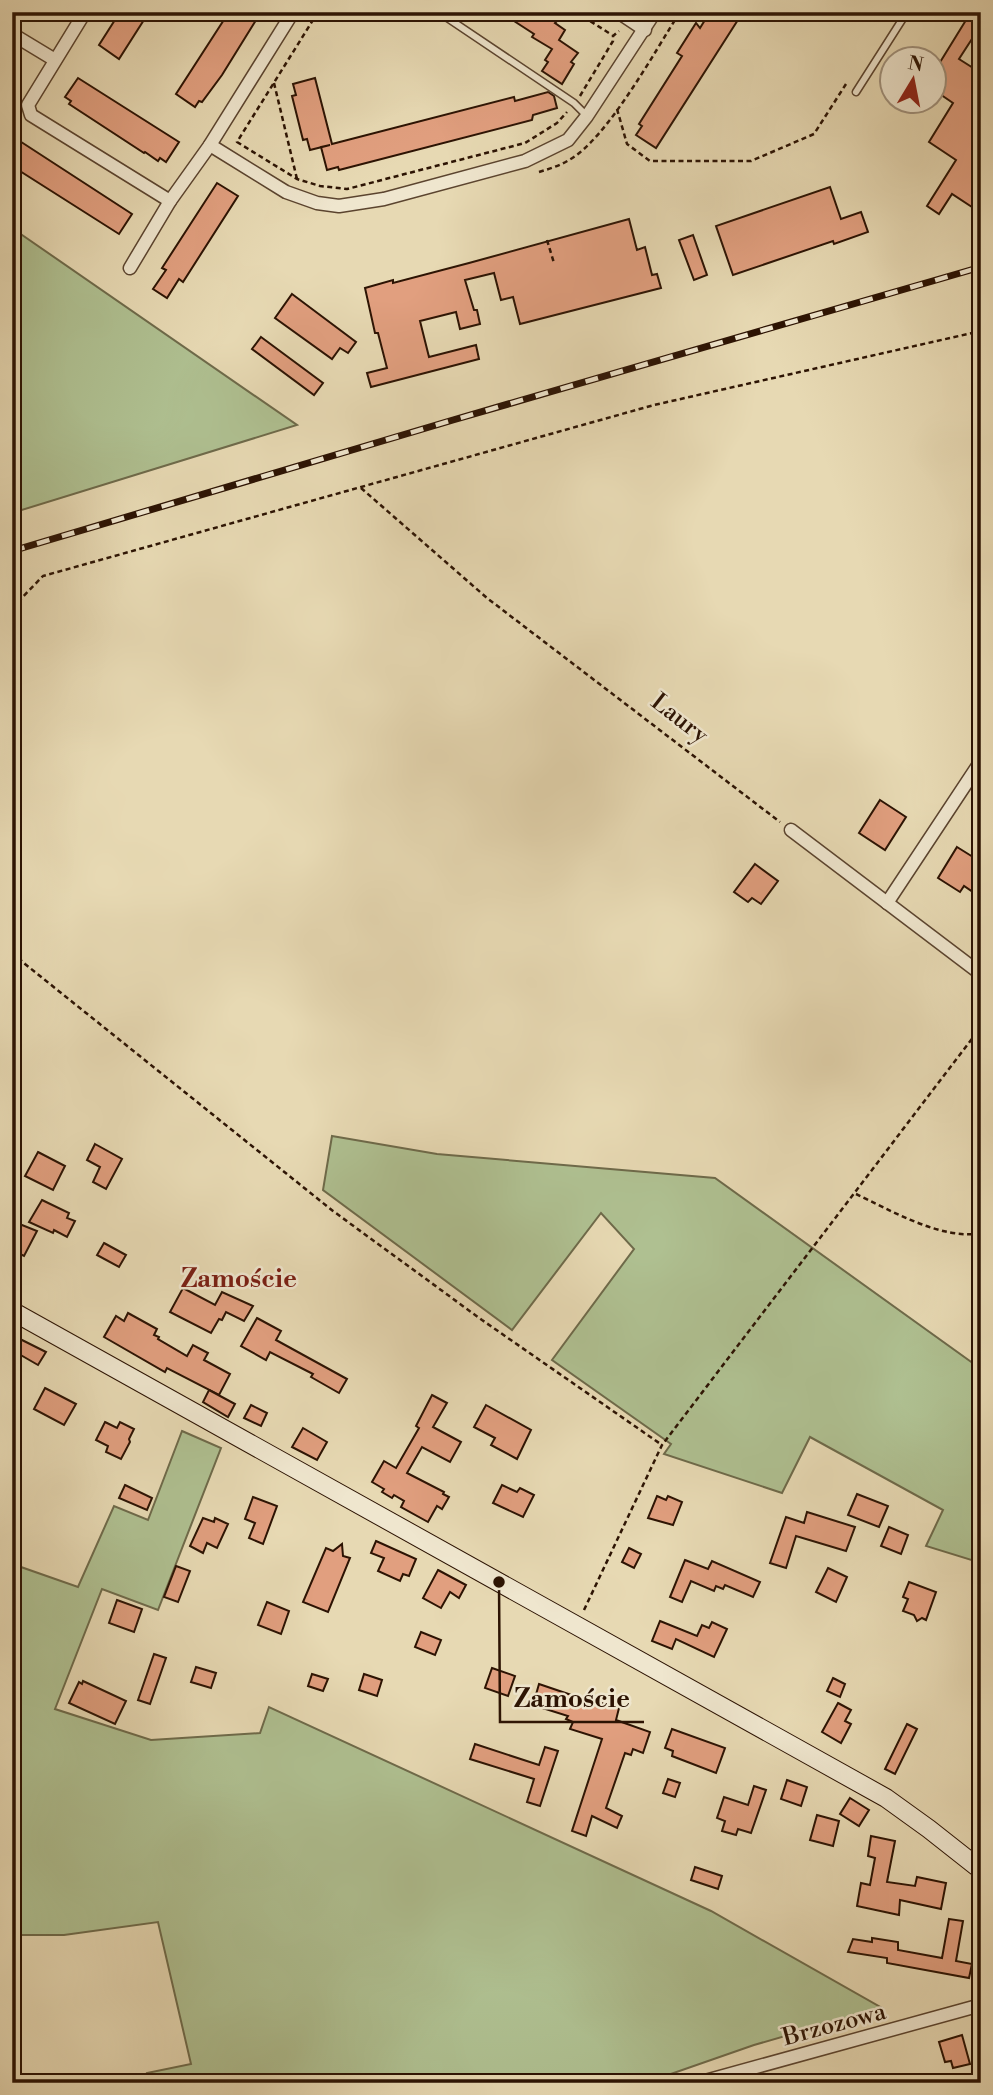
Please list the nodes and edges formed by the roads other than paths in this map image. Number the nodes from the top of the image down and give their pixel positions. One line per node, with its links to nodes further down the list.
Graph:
1 (85, 12): 9 (street)
2 (293, 12): 12 (street)
3 (618, 12): 7 (street)
4 (655, 12): 7 (street)
5 (907, 12): 10 (lane)
6 (440, 13): 11 (lane)
7 (645, 30): 11 (street)
8 (12, 34): 9 (street)
9 (55, 60): 13 (street)
10 (856, 92)
11 (587, 116): 12 (street)
12 (210, 145): 13 (street)
13 (170, 201): 14 (street)
14 (131, 268)
15 (981, 761): 17 (street)
16 (791, 830): 17 (street)
17 (887, 903): 18 (street)
18 (981, 974)
19 (12, 1311): 20 (street)
20 (981, 1870)
21 (981, 2006): 22 (street, Brzozowa)
22 (698, 2083)

